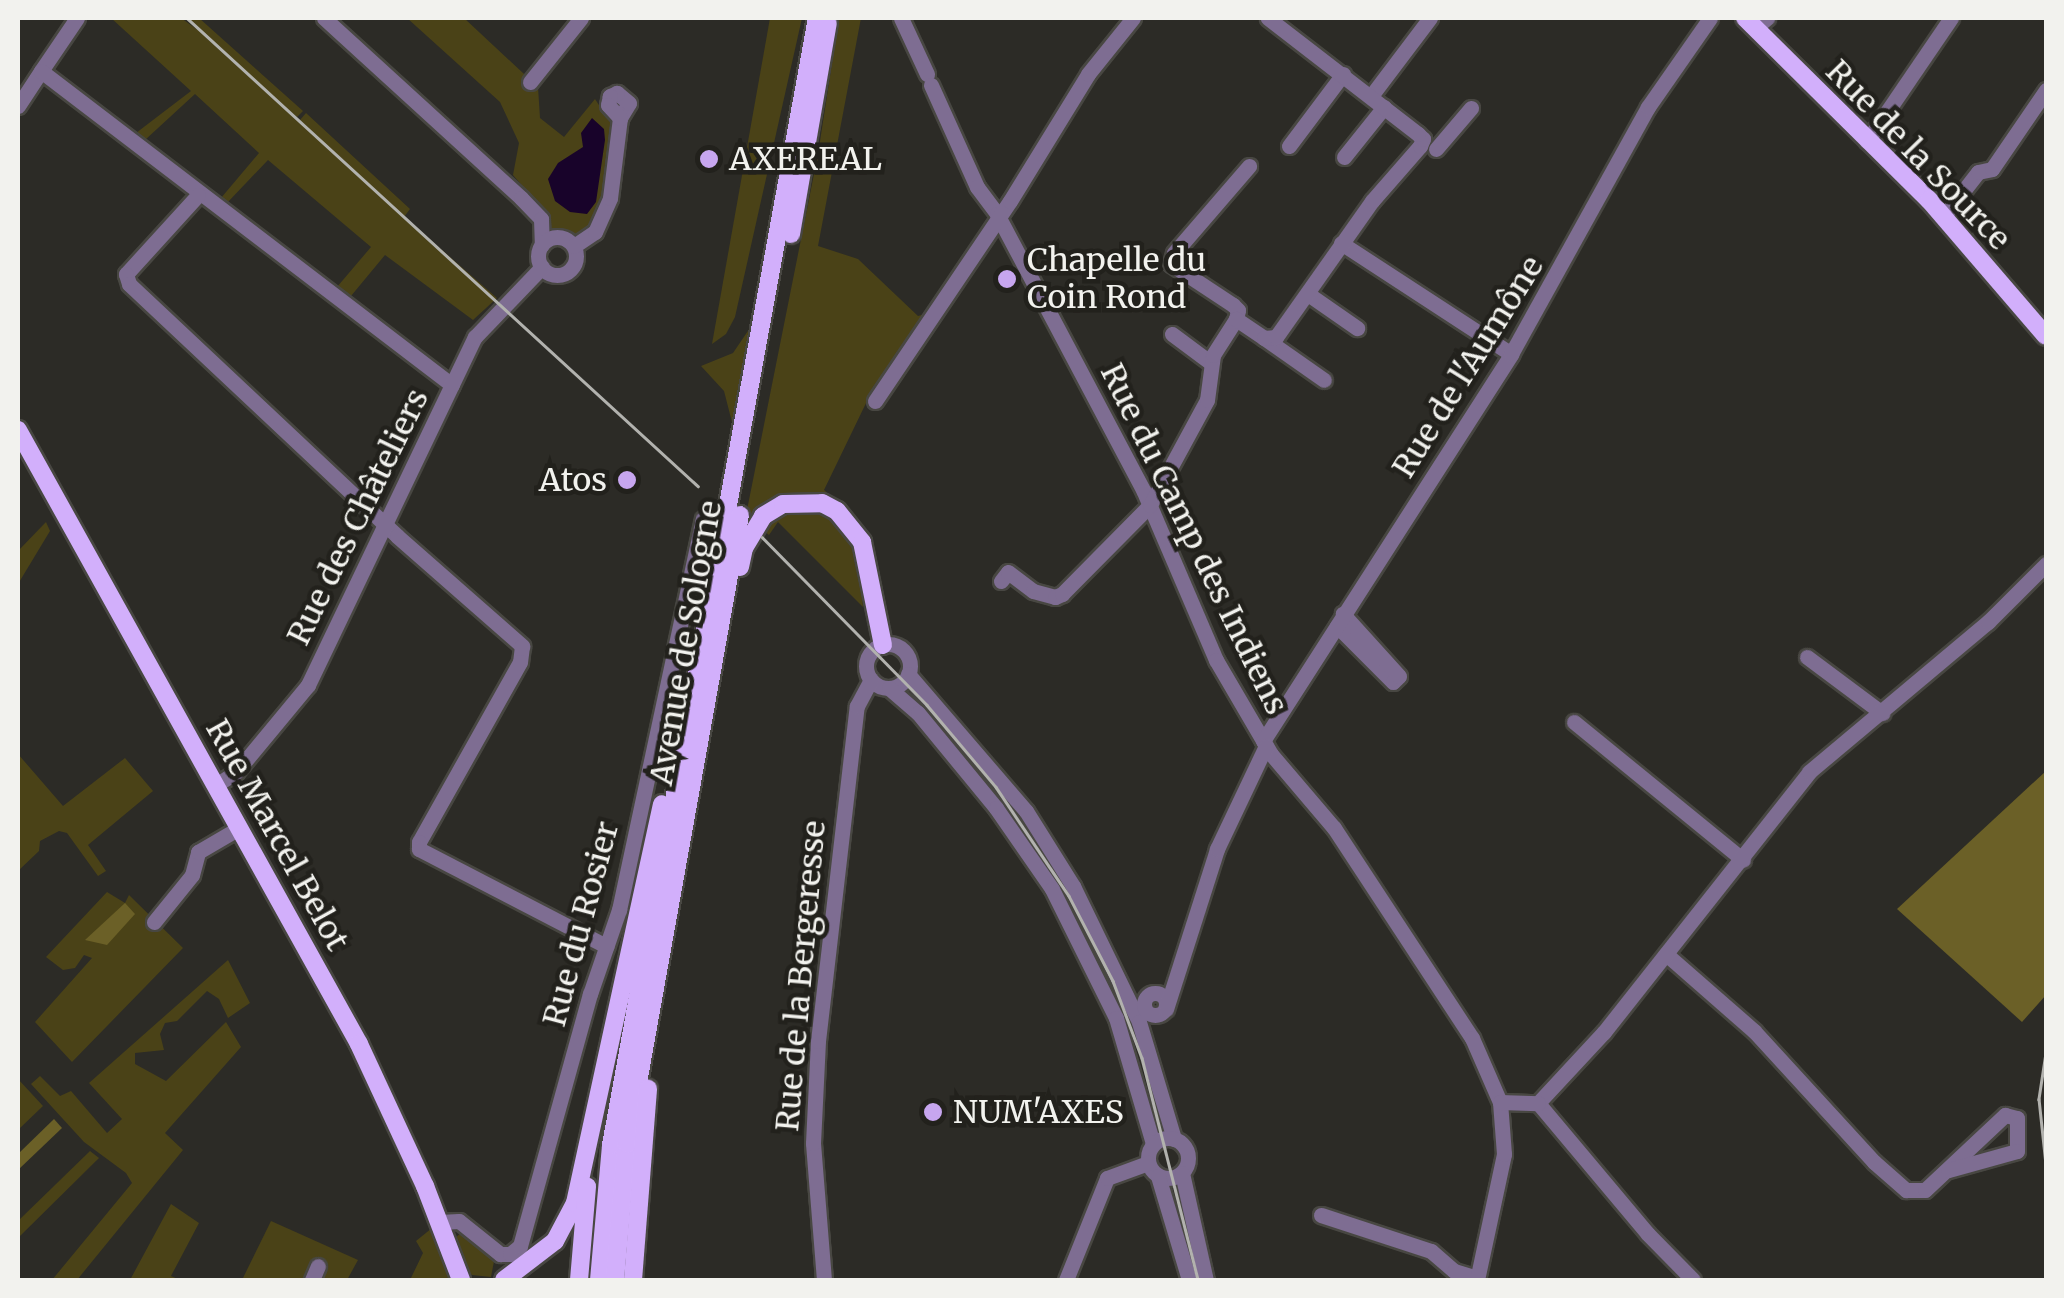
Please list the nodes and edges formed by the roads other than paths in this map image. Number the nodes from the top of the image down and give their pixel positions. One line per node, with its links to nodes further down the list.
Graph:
1 (77, 18): 13 (street)
2 (324, 18): 30 (street)
3 (581, 18): 15 (street)
4 (817, 18): 45 (main road, Avenue de Sologne)
5 (829, 18): 59 (main road, Avenue de Sologne)
6 (902, 18): 27 (street, Rue du Camp des Indiens)
7 (1133, 18): 27 (street)
8 (1268, 18): 14 (street)
9 (1430, 18): 17 (street)
10 (1710, 18): 39 (street, Rue de l'Aumône)
11 (1952, 18): 21 (street)
12 (1756, 21): 21 (main road, Rue de la Source)
13 (41, 71): 18 (street); 26 (street)
14 (1343, 74): 17 (street); 22 (street)
15 (530, 82)
16 (2046, 90): 28 (street)
17 (1377, 101): 23 (street); 24 (street)
18 (18, 106)
19 (1472, 108): 23 (street)
20 (620, 118): 31 (street)
21 (1867, 140): 28 (main road, Rue de la Source)
22 (1289, 146)
23 (1436, 149): 29 (street)
24 (1344, 157)
25 (1249, 166): 34 (street)
26 (198, 194): 42 (street); 48 (street)
27 (997, 214): 43 (street); 46 (street, Rue du Camp des Indiens)
28 (1943, 217): 37 (main road, Rue de la Source)
29 (1342, 244): 33 (street); 39 (street)
30 (542, 245): 31 (street); 32 (street)
31 (574, 246): 32 (street)
32 (542, 267): 42 (street, Rue des Châteliers)
33 (1308, 294): 35 (street); 38 (street)
34 (1236, 319): 38 (street); 40 (street)
35 (1357, 328)
36 (1172, 334): 40 (street)
37 (2046, 336)
38 (1264, 338): 41 (street)
39 (1511, 354): 58 (street, Rue de l'Aumône)
40 (1211, 363): 46 (street)
41 (1324, 380)
42 (452, 385): 48 (street, Rue des Châteliers)
43 (875, 400)
44 (18, 430): 60 (main road, Rue Marcel Belot)
45 (743, 432): 68 (main road); 82 (main road, Avenue de Sologne)
46 (1150, 505): 50 (street); 58 (street, Rue du Camp des Indiens)
47 (702, 518): 64 (street, Rue du Rosier)
48 (386, 526): 60 (street, Rue des Châteliers); 64 (street)
49 (2046, 564): 56 (street)
50 (1001, 581)
51 (883, 645): 53 (street); 54 (street); 59 (main road)
52 (1807, 657): 56 (street)
53 (908, 674): 55 (street); 71 (street)
54 (871, 680): 55 (street); 85 (street, Rue de la Bergeresse)
55 (889, 688): 72 (street)
56 (1882, 713): 62 (street)
57 (1574, 722): 62 (street)
58 (1265, 743): 67 (street, Rue de l'Aumône); 69 (street, Rue du Camp des Indiens)
59 (693, 772): 66 (main road, Avenue de Sologne)
60 (216, 785): 61 (main road, Rue Marcel Belot)
61 (239, 828): 63 (street); 77 (main road, Rue Marcel Belot)
62 (1743, 860): 65 (street)
63 (154, 922)
64 (606, 946): 77 (street, Rue du Rosier)
65 (1666, 954): 70 (street); 74 (street)
66 (658, 974): 83 (main road, Avenue de Sologne); 84 (main road)
67 (1166, 1009)
68 (610, 1046): 80 (main road); 81 (main road)
69 (1500, 1102): 70 (street); 78 (street, Rue du Camp des Indiens)
70 (1538, 1103): 89 (street)
71 (1174, 1139): 72 (street); 75 (street)
72 (1153, 1144): 73 (street)
73 (1153, 1170): 75 (street); 86 (street); 87 (street)
74 (1949, 1170): 74 (street)
75 (1182, 1173): 88 (street)
76 (1321, 1215): 78 (street)
77 (439, 1222): 79 (main road, Rue Marcel Belot)
78 (1477, 1279)
79 (462, 1280)
80 (503, 1280)
81 (580, 1280)
82 (599, 1280)
83 (614, 1280)
84 (632, 1280)
85 (824, 1280)
86 (1066, 1280)
87 (1188, 1280)
88 (1206, 1280)
89 (1694, 1280)

